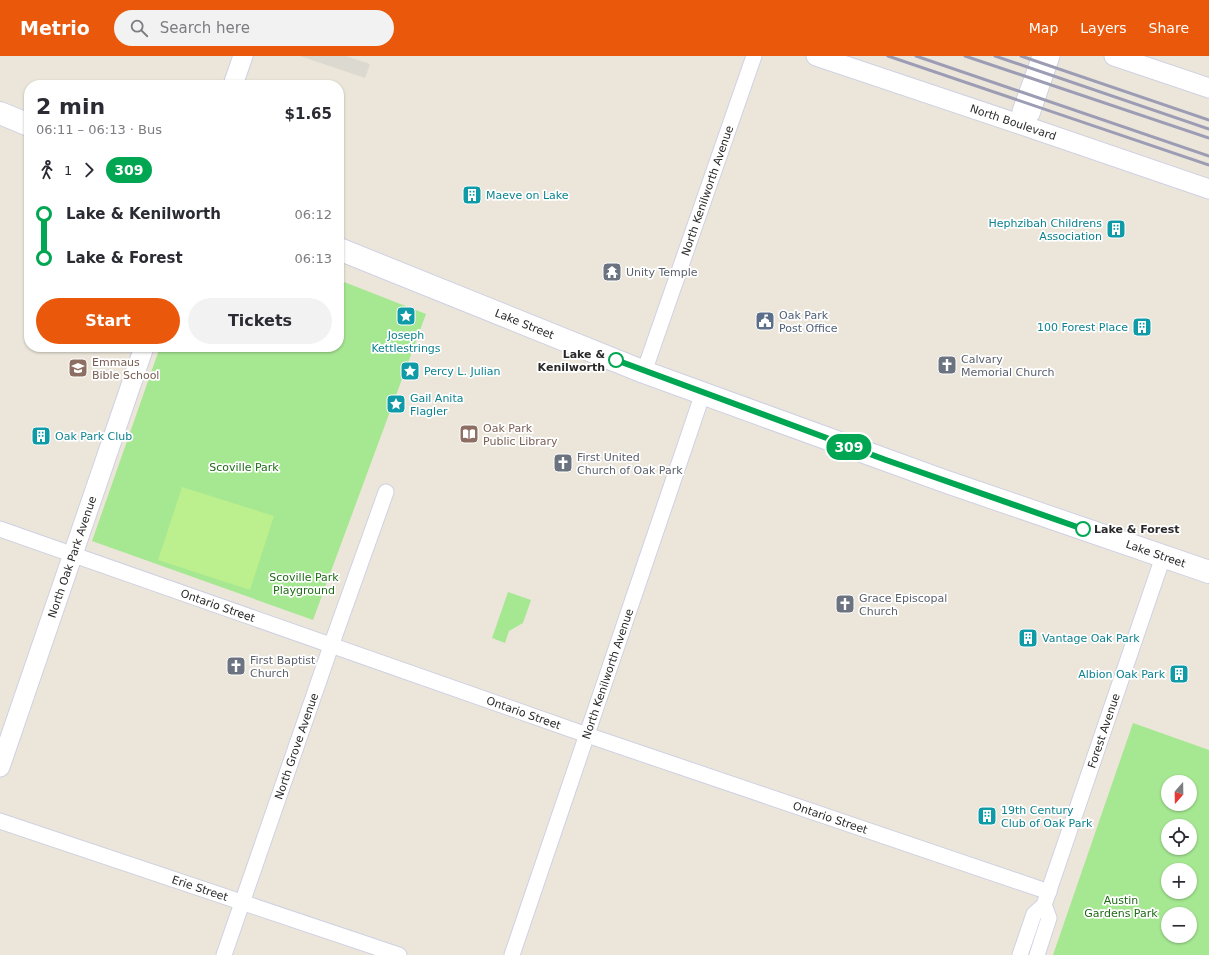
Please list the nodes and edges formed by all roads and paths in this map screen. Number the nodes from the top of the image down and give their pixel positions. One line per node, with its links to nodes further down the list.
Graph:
1 (243, 56): 7 (street)
2 (754, 56): 15 (street, North Kenilworth Avenue)
3 (816, 56): 11 (street, North Boulevard)
4 (1040, 56): 11 (street)
5 (1052, 56): 11 (street)
6 (1114, 56): 8 (street)
7 (235, 80)
8 (1209, 88)
9 (0, 113): 10 (main road)
10 (24, 123)
11 (1022, 125): 12 (street, North Boulevard)
12 (1209, 189)
13 (344, 251): 15 (main road, Lake Street)
14 (142, 352): 19 (street, North Oak Park Avenue)
15 (644, 372): 16 (main road, Lake Street)
16 (703, 393): 20 (main road, Lake Street); 23 (street, North Kenilworth Avenue)
17 (386, 492): 22 (street, North Grove Avenue)
18 (0, 530): 19 (street, Ontario Street)
19 (73, 554): 22 (street, Ontario Street); 24 (street, North Oak Park Avenue)
20 (1163, 556): 21 (main road, Lake Street); 26 (street, Forest Avenue)
21 (1209, 572)
22 (331, 646): 23 (street, Ontario Street); 27 (street, North Grove Avenue)
23 (587, 735): 26 (street, Ontario Street); 30 (street, North Kenilworth Avenue)
24 (0, 767)
25 (0, 821): 27 (street, Erie Street)
26 (1047, 899): 31 (street, Forest Avenue); 32 (street, Forest Avenue)
27 (242, 902): 28 (street, North Grove Avenue); 29 (street, Erie Street)
28 (224, 955)
29 (399, 955)
30 (512, 955)
31 (1020, 955)
32 (1037, 955)

